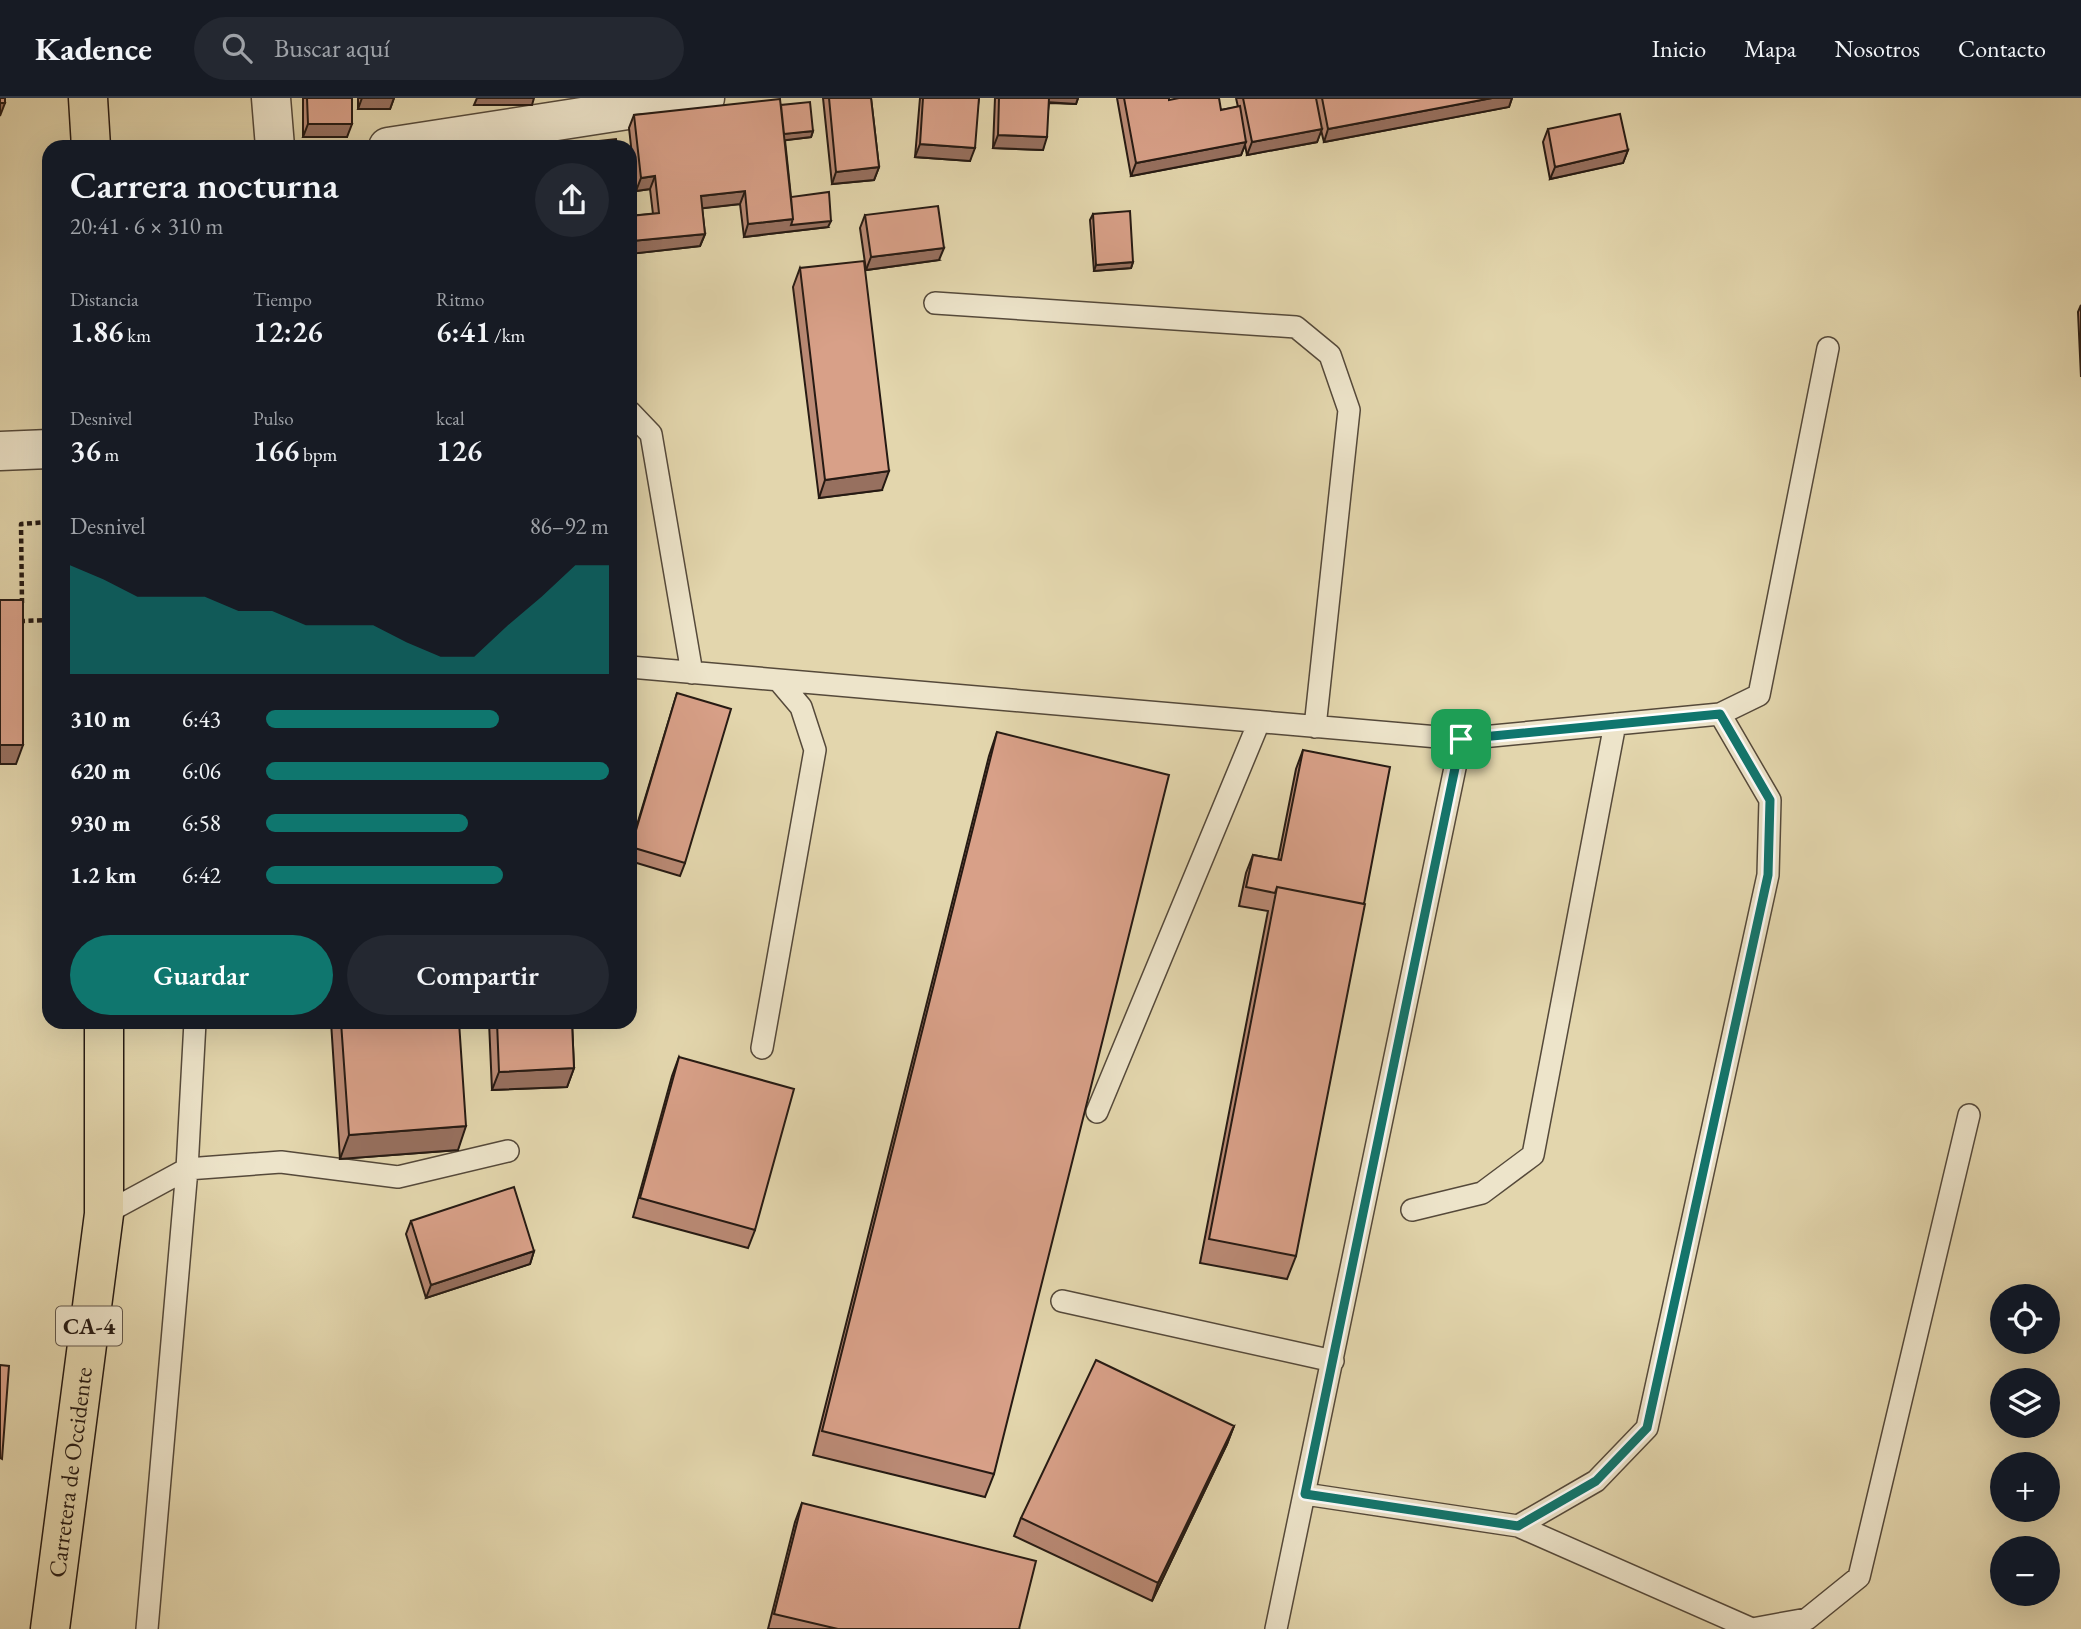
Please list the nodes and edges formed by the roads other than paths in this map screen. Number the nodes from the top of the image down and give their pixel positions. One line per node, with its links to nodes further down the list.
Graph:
1 (88, 98): 4 (main road)
2 (271, 98): 5 (street)
3 (705, 98): 6 (street)
4 (91, 140)
5 (274, 140)
6 (433, 140)
7 (935, 303): 18 (lane)
8 (1828, 348): 15 (lane)
9 (637, 419): 13 (lane)
10 (42, 449): 11 (street)
11 (0, 451)
12 (637, 668): 13 (lane)
13 (692, 673): 14 (lane)
14 (779, 681): 16 (lane); 22 (lane)
15 (1720, 714): 17 (lane); 32 (lane)
16 (1259, 722): 18 (lane); 23 (lane)
17 (1615, 724): 19 (lane); 27 (lane)
18 (1315, 727): 19 (lane)
19 (1461, 739): 30 (lane)
20 (104, 1029): 28 (main road, Carretera de Occidente / CA-4)
21 (195, 1029): 26 (lane)
22 (762, 1048)
23 (1097, 1112)
24 (1969, 1115): 32 (lane)
25 (508, 1151): 26 (lane)
26 (187, 1169): 28 (lane); 34 (lane)
27 (1412, 1210)
28 (104, 1214): 33 (main road, Carretera de Occidente / CA-4)
29 (1062, 1301): 30 (lane)
30 (1333, 1361): 31 (lane)
31 (1305, 1494): 32 (lane); 35 (lane)
32 (1518, 1526)
33 (50, 1629)
34 (146, 1629)
35 (1276, 1629)

